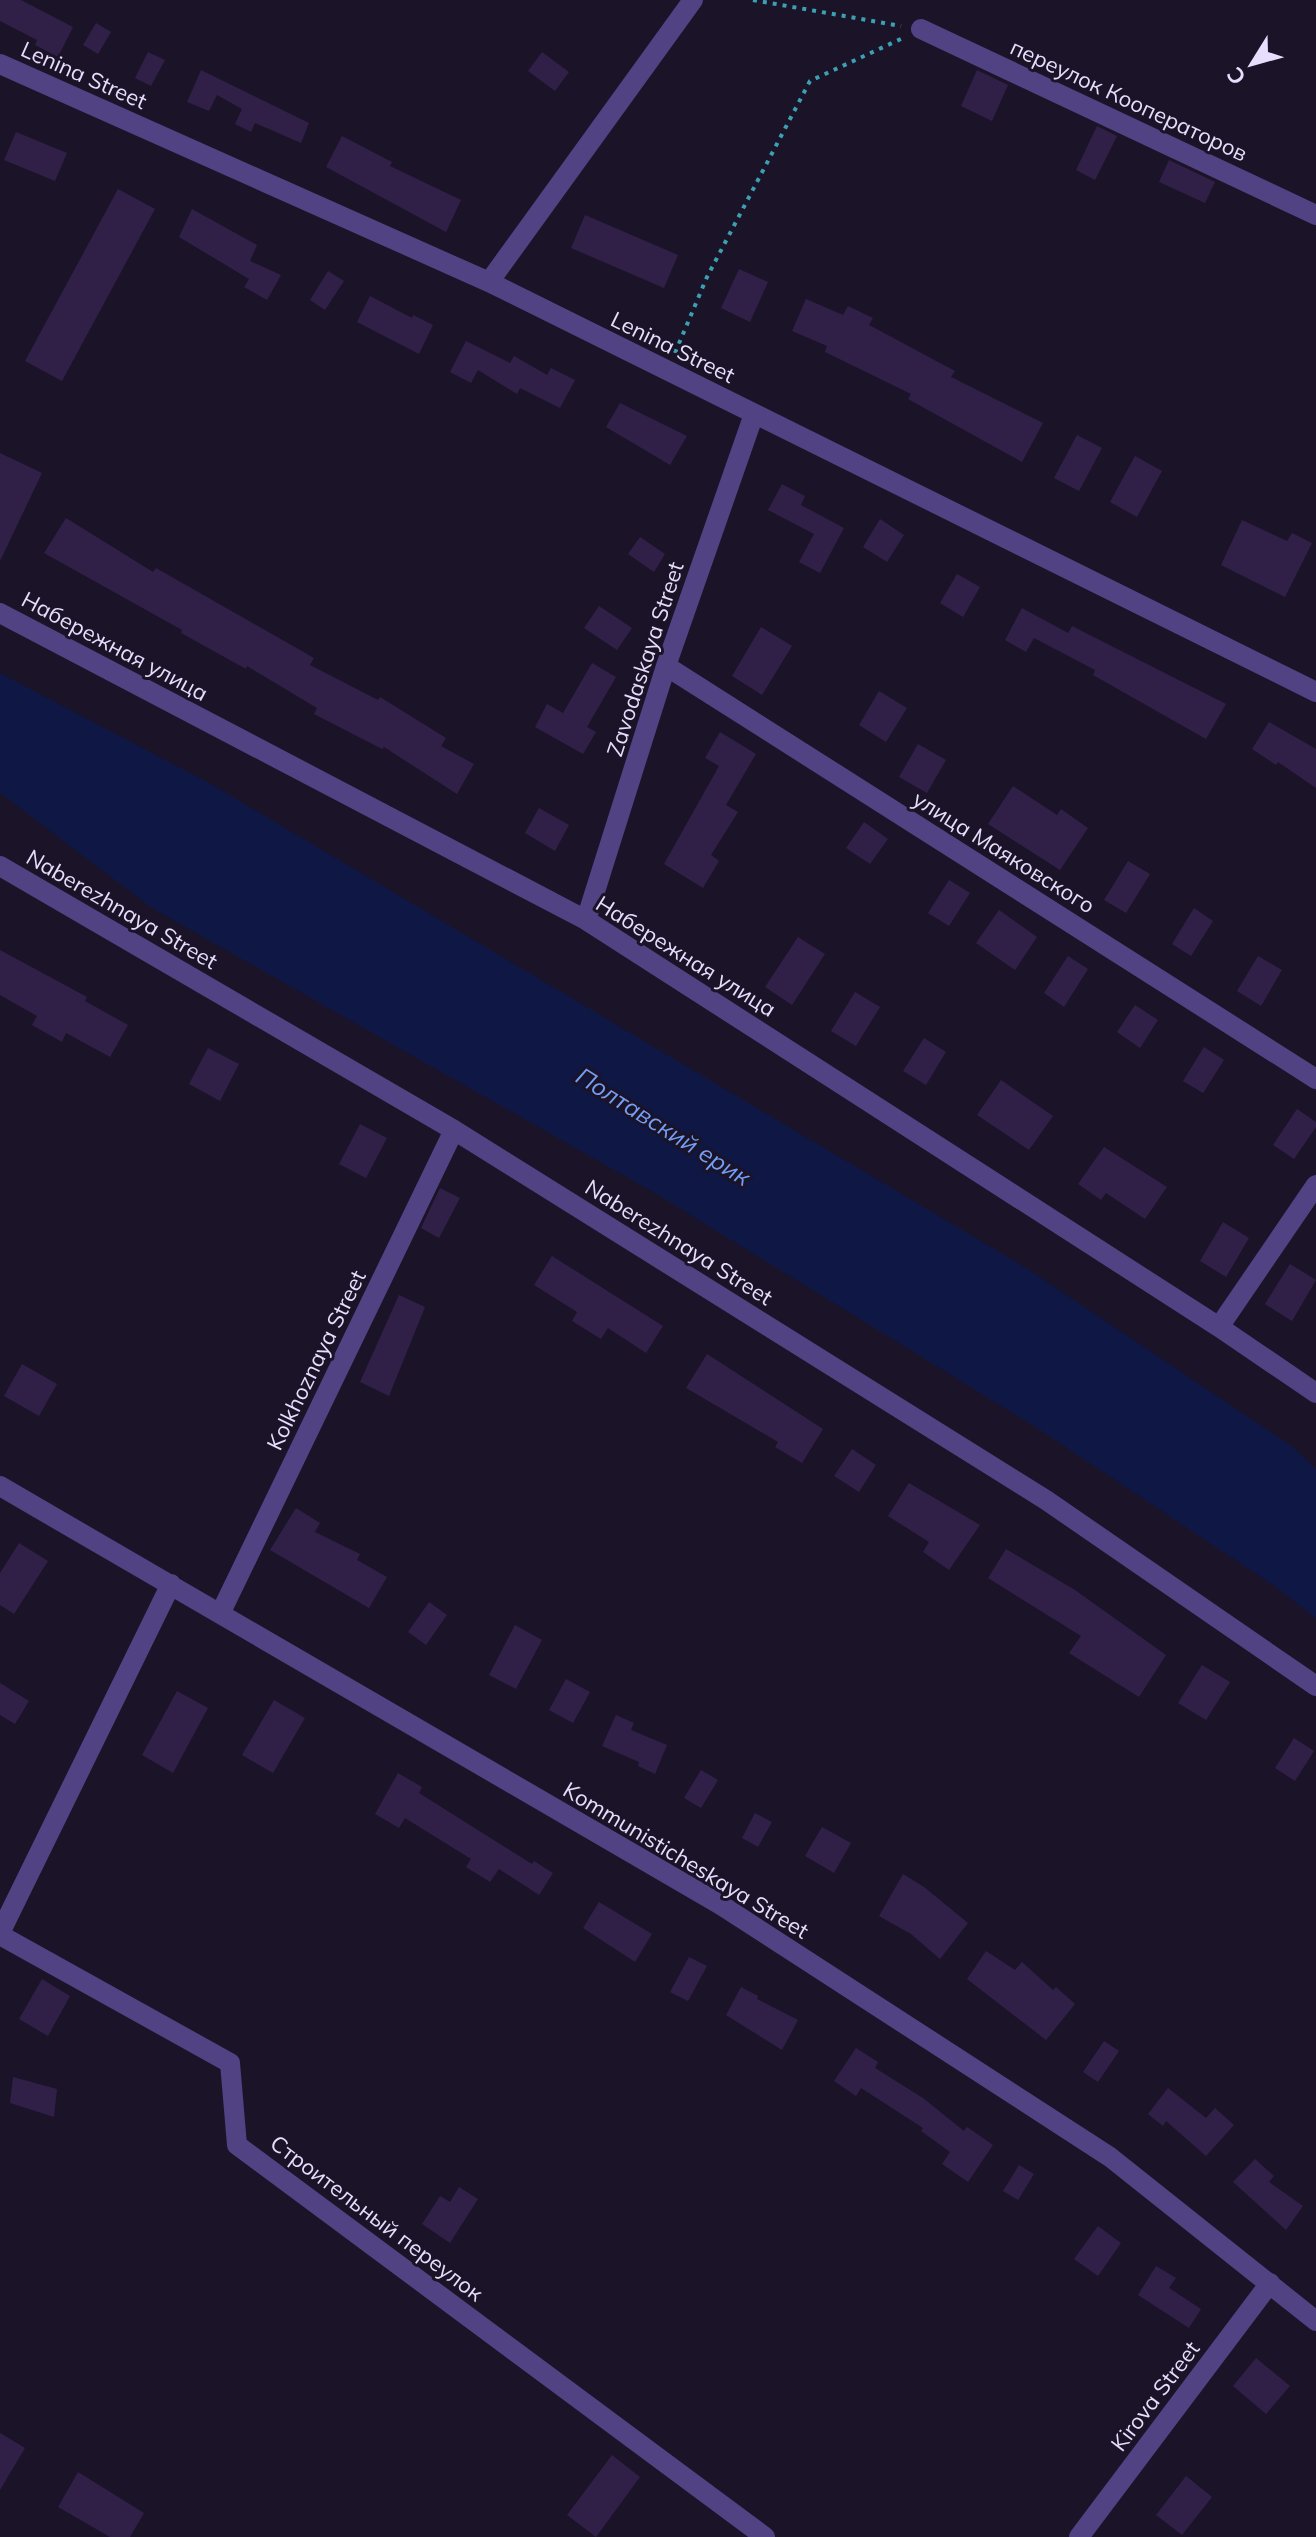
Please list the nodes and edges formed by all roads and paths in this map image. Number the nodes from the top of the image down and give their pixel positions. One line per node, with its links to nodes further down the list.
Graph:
1 (693, 0): 6 (street)
2 (753, 0): 3 (path)
3 (921, 29): 5 (street, переулок Кооператоров); 7 (path)
4 (0, 64): 6 (street, Lenina Street)
5 (1316, 215)
6 (489, 282): 7 (street, Lenina Street)
7 (667, 371): 8 (street, Lenina Street)
8 (754, 414): 10 (street, Zavodaskaya Street); 11 (street, Lenina Street)
9 (0, 613): 13 (street, Набережная улица)
10 (666, 666): 13 (street, Zavodaskaya Street); 14 (street, улица Маяковского)
11 (1316, 692)
12 (0, 866): 15 (street, Naberezhnaya Street)
13 (586, 920): 17 (street, Набережная улица)
14 (1316, 1079)
15 (454, 1130): 21 (street, Kolkhoznaya Street); 22 (street, Naberezhnaya Street)
16 (1316, 1185): 17 (street)
17 (1219, 1327): 18 (street, Набережная улица)
18 (1316, 1393)
19 (0, 1486): 20 (street, Kommunisticheskaya Street)
20 (171, 1584): 21 (street, Kommunisticheskaya Street); 23 (street)
21 (221, 1612): 24 (street, Kommunisticheskaya Street)
22 (1316, 1686)
23 (0, 1934): 26 (street, Строительный переулок)
24 (1270, 2283): 25 (street, Kommunisticheskaya Street); 27 (street, Kirova Street)
25 (1316, 2321)
26 (765, 2537)
27 (1079, 2537)

